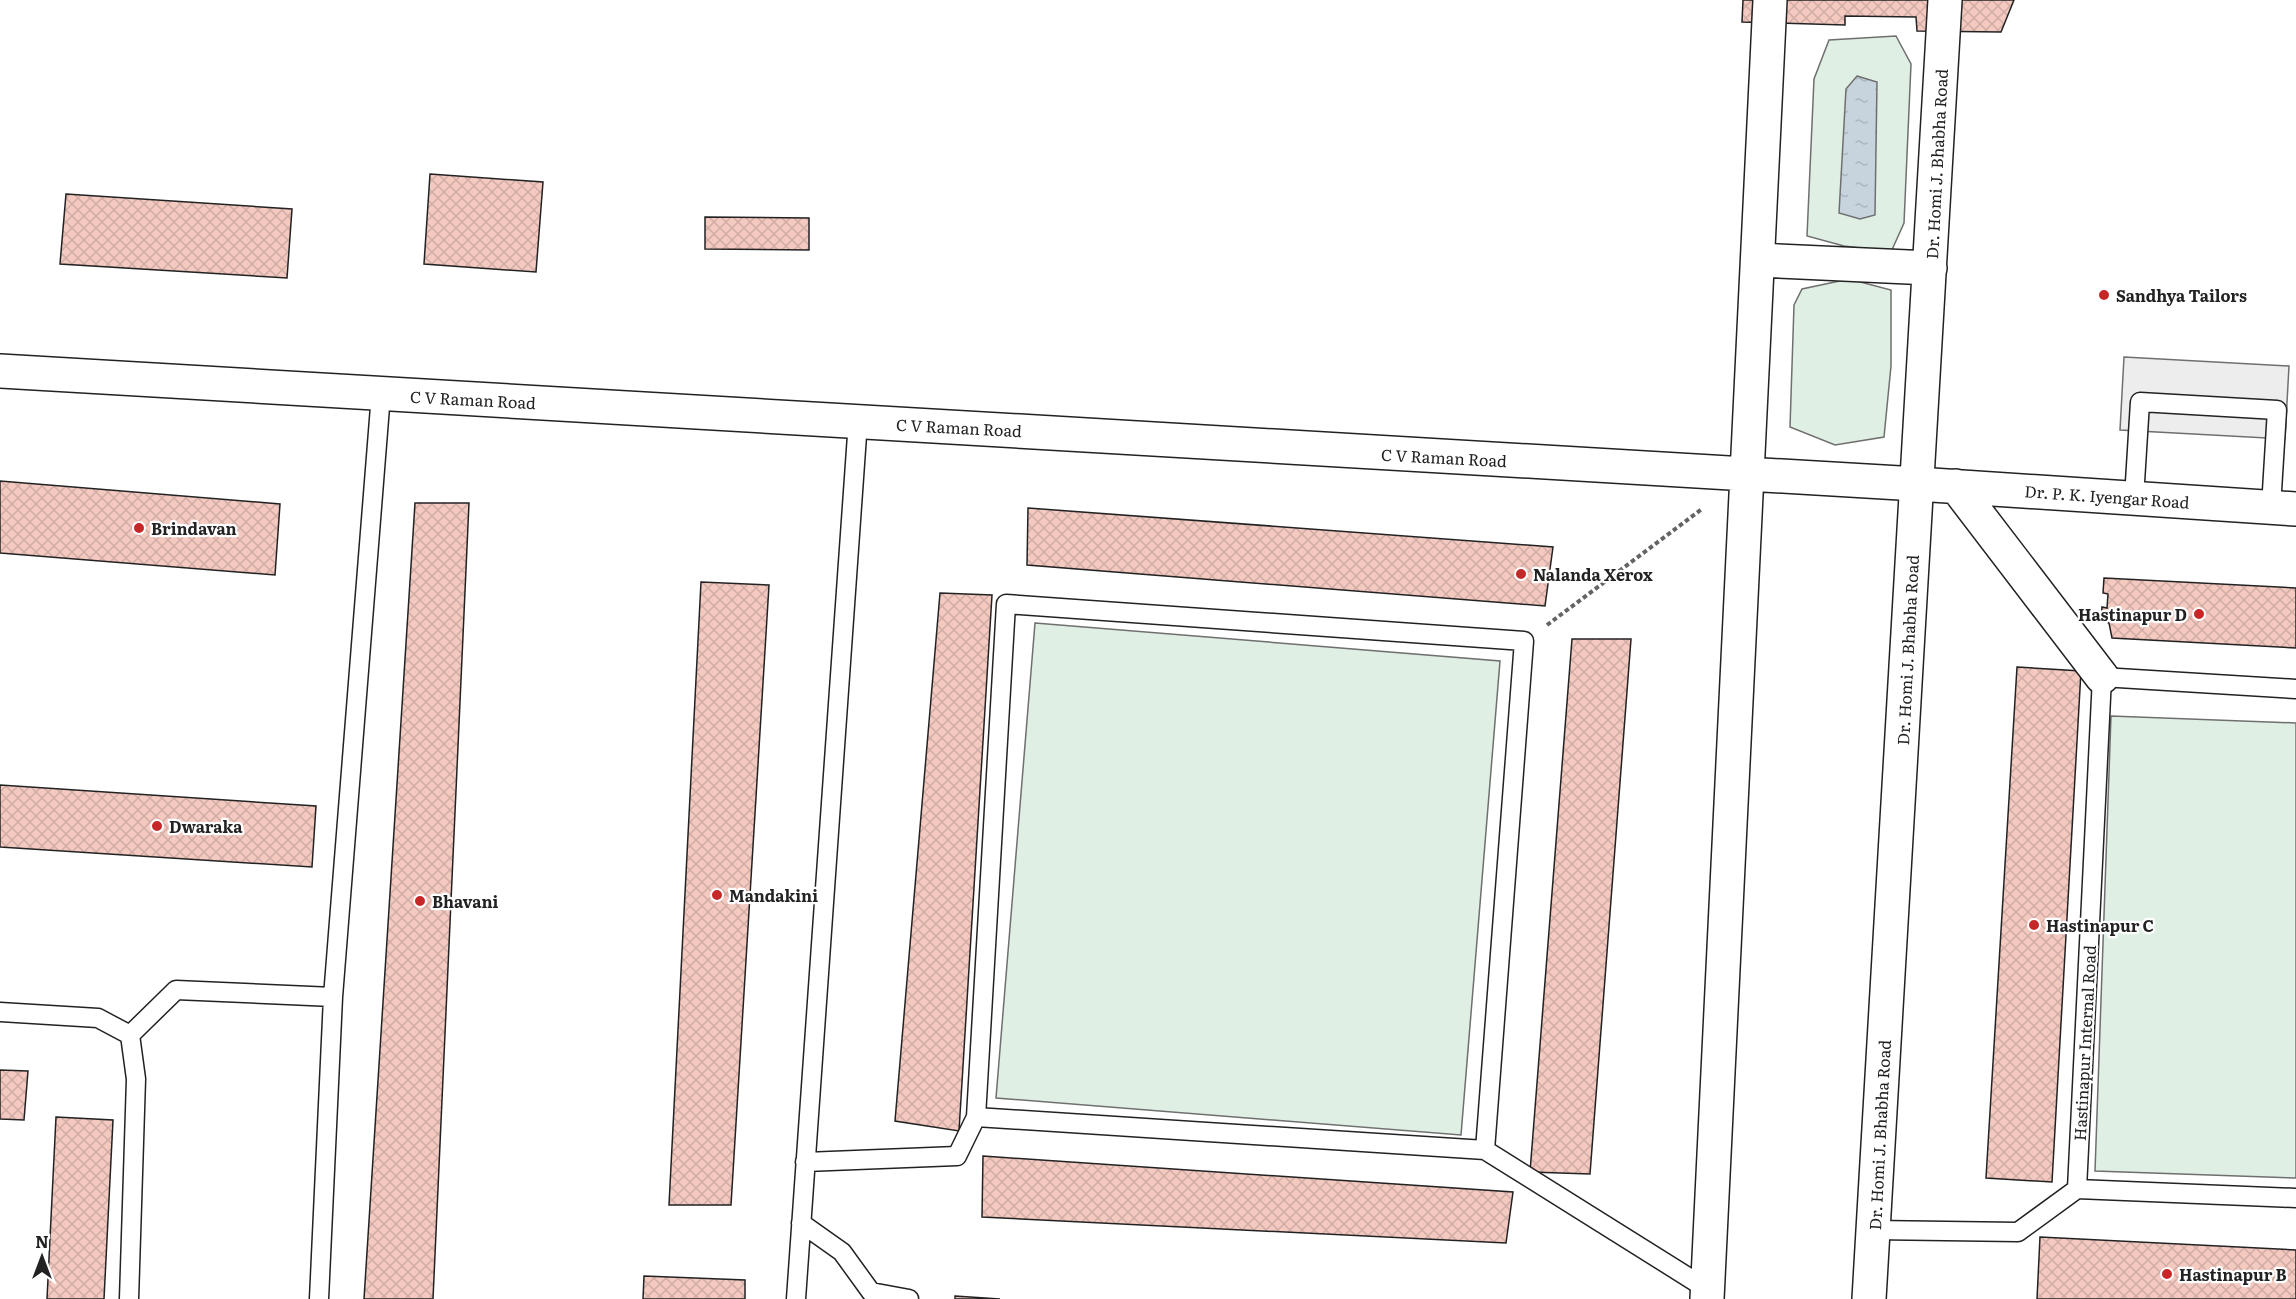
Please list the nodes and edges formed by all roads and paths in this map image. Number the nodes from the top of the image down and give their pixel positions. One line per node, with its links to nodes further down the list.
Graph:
1 (1770, 0): 3 (street)
2 (1945, 0): 4 (street, Dr. Homi J. Bhabha Road)
3 (1758, 260): 4 (street); 8 (street)
4 (1930, 268): 9 (street, Dr. Homi J. Bhabha Road)
5 (0, 371): 6 (street, C V Raman Road)
6 (381, 394): 7 (street, C V Raman Road); 16 (lane)
7 (858, 421): 8 (street, C V Raman Road); 21 (lane)
8 (1748, 475): 9 (street, C V Raman Road); 13 (path); 26 (street)
9 (1917, 484): 10 (street, Dr. P. K. Iyengar Road); 25 (street, Dr. Homi J. Bhabha Road)
10 (1956, 486): 11 (street, Dr. P. K. Iyengar Road); 14 (street)
11 (2134, 498): 12 (street, Dr. P. K. Iyengar Road); 12 (lane)
12 (2283, 508)
13 (1524, 641): 19 (lane); 20 (lane)
14 (2102, 677): 15 (lane); 22 (lane, Hastinapur Internal Road)
15 (2296, 689)
16 (333, 997): 18 (lane); 28 (lane)
17 (0, 1012): 18 (lane)
18 (130, 1035): 27 (lane)
19 (976, 1116): 20 (lane); 21 (lane)
20 (1485, 1150): 26 (lane)
21 (805, 1162): 24 (lane)
22 (2077, 1189): 23 (lane); 25 (lane)
23 (2296, 1198)
24 (801, 1223): 29 (lane); 30 (lane)
25 (1873, 1230): 31 (street, Dr. Homi J. Bhabha Road)
26 (1707, 1294)
27 (129, 1299)
28 (319, 1299)
29 (796, 1299)
30 (909, 1299)
31 (1869, 1299)

